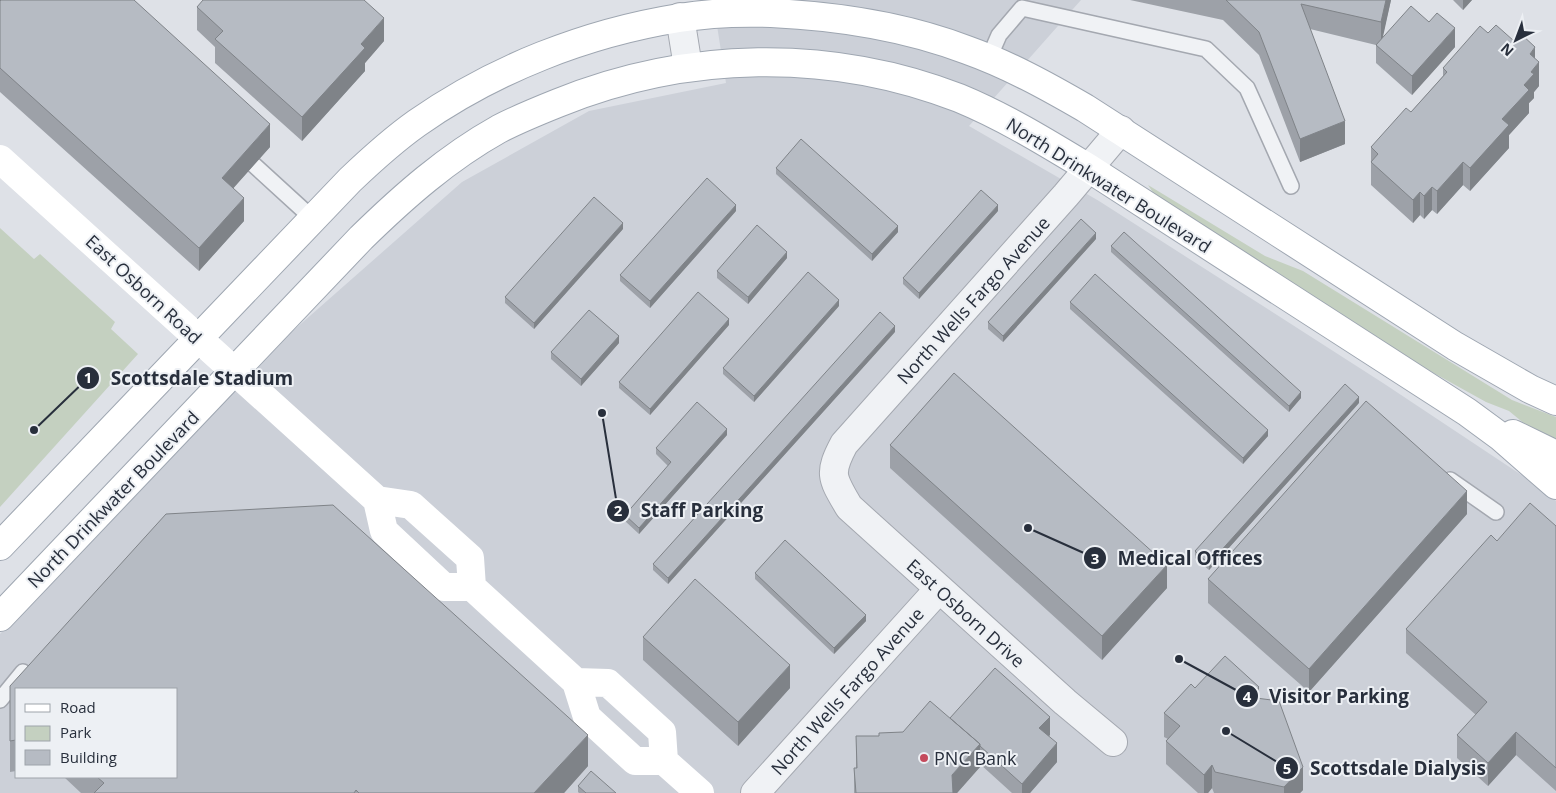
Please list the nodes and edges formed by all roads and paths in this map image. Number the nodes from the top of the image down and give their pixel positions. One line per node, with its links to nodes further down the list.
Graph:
1 (1022, 3): 3 (lane); 9 (lane)
2 (679, 9): 3 (main road); 4 (street); 10 (main road)
3 (990, 58): 5 (main road)
4 (688, 66): 8 (main road, North Drinkwater Boulevard); 12 (main road, North Drinkwater Boulevard)
5 (1121, 130): 8 (street, North Wells Fargo Avenue); 13 (main road)
6 (0, 159): 11 (main road, East Osborn Road)
7 (254, 165): 10 (lane)
8 (1090, 169): 14 (main road, North Drinkwater Boulevard); 16 (street, North Wells Fargo Avenue)
9 (1291, 186)
10 (312, 218): 11 (main road)
11 (198, 339): 12 (main road, East Osborn Road); 21 (main road)
12 (234, 372): 19 (main road, East Osborn Road); 24 (main road, North Drinkwater Boulevard)
13 (1556, 401)
14 (1467, 412): 15 (main road); 18 (main road, North Drinkwater Boulevard)
15 (1556, 459)
16 (832, 473): 23 (street, East Osborn Drive)
17 (1441, 473): 20 (lane)
18 (1556, 485)
19 (377, 500): 22 (main road); 22 (main road)
20 (1496, 512)
21 (0, 546)
22 (472, 587): 26 (main road)
23 (939, 588): 28 (street, East Osborn Drive); 31 (street, North Wells Fargo Avenue)
24 (0, 617)
25 (29, 666): 27 (lane)
26 (576, 682): 29 (main road); 29 (main road)
27 (0, 700)
28 (1113, 742)
29 (664, 761): 30 (main road)
30 (700, 793)
31 (755, 793)

